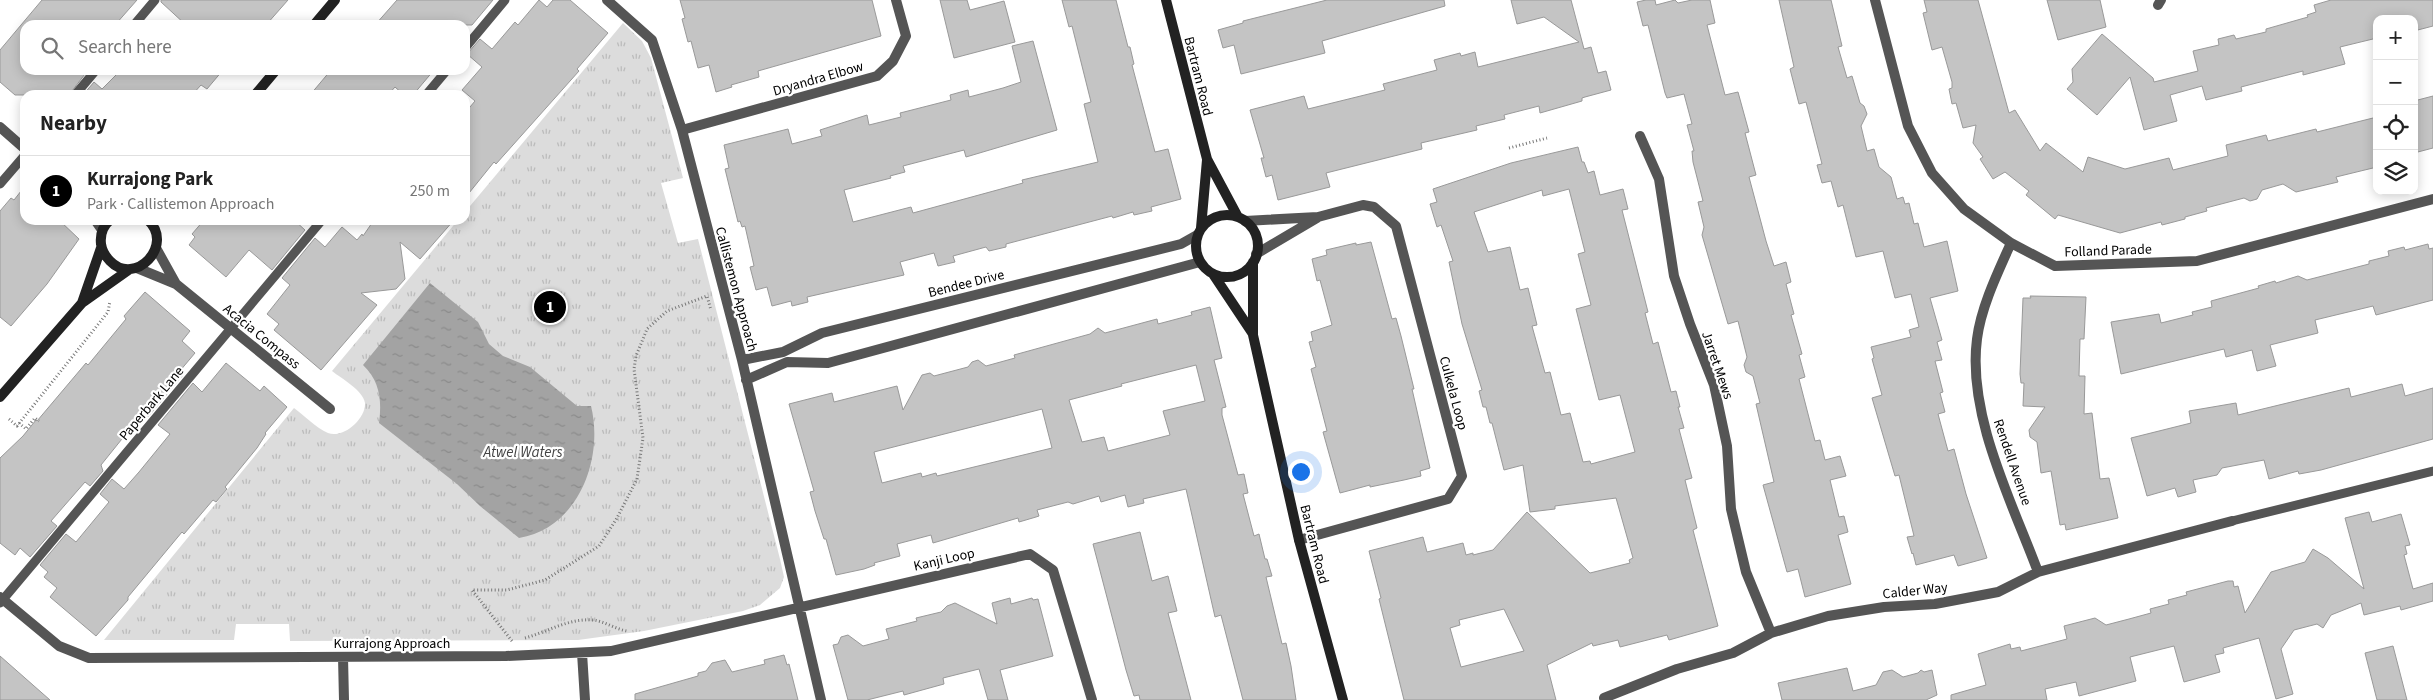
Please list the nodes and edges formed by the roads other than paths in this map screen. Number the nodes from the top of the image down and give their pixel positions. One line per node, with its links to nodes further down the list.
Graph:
1 (155, 0): 8 (lane)
2 (335, 0): 9 (street)
3 (505, 0): 10 (lane)
4 (607, 0): 18 (street, Callistemon Approach)
5 (896, 0): 18 (street, Dryandra Elbow)
6 (1166, 0): 21 (street, Bartram Road)
7 (1875, 0): 35 (street, Folland Parade)
8 (138, 20)
9 (318, 20)
10 (470, 42)
11 (92, 75): 14 (lane)
12 (272, 75): 15 (street)
13 (443, 75): 16 (lane)
14 (79, 90)
15 (259, 90)
16 (430, 90)
17 (0, 127): 20 (street)
18 (682, 130): 46 (street, Callistemon Approach)
19 (1640, 136): 56 (street, Jarret Mews)
20 (20, 145)
21 (1207, 159): 26 (street, Bartram Road); 34 (street, Bartram Road)
22 (20, 161): 23 (lane)
23 (0, 184)
24 (2433, 199): 35 (street, Folland Parade)
25 (1318, 218): 26 (street, Culkela Loop); 38 (street, Culkela Loop); 52 (street, Culkela Loop)
26 (1242, 219): 34 (street); 38 (street)
27 (98, 225): 32 (street)
28 (106, 225): 32 (street)
29 (151, 225): 33 (street)
30 (158, 225): 33 (street)
31 (318, 225): 44 (lane, Paperbark Lane)
32 (102, 230): 36 (street)
33 (155, 231): 37 (street)
34 (1199, 232): 39 (street); 46 (street, Bendee Drive)
35 (2011, 243): 53 (street, Rendell Avenue)
36 (101, 248): 40 (street); 43 (street)
37 (156, 248): 40 (street); 42 (street, Acacia Compass)
38 (1255, 258): 41 (street); 45 (street, Bartram Road)
39 (1200, 262): 41 (street); 47 (street)
40 (134, 268): 42 (street, Acacia Compass); 43 (street)
41 (1213, 274): 45 (street, Bartram Road)
42 (176, 284): 44 (street, Acacia Compass)
43 (82, 303): 48 (street)
44 (232, 328): 49 (street, Acacia Compass); 54 (lane, Paperbark Lane)
45 (1253, 335): 52 (street, Bartram Road)
46 (742, 360): 47 (street, Callistemon Approach)
47 (746, 380): 55 (street, Callistemon Approach)
48 (0, 397)
49 (330, 409)
50 (2433, 471): 51 (lane)
51 (2232, 521): 53 (street, Calder Way)
52 (1298, 540): 64 (street, Bartram Road)
53 (2038, 572): 56 (street, Calder Way)
54 (1, 600): 58 (street, Kurrajong Approach)
55 (799, 606): 57 (street, Kurrajong Approach); 62 (street); 63 (street, Kanji Loop)
56 (1771, 633): 60 (street, Calder Way)
57 (582, 652): 58 (street, Kurrajong Approach); 59 (street)
58 (343, 657): 61 (street)
59 (587, 698)
60 (1604, 698)
61 (344, 700)
62 (822, 700)
63 (1092, 700)
64 (1343, 700)

